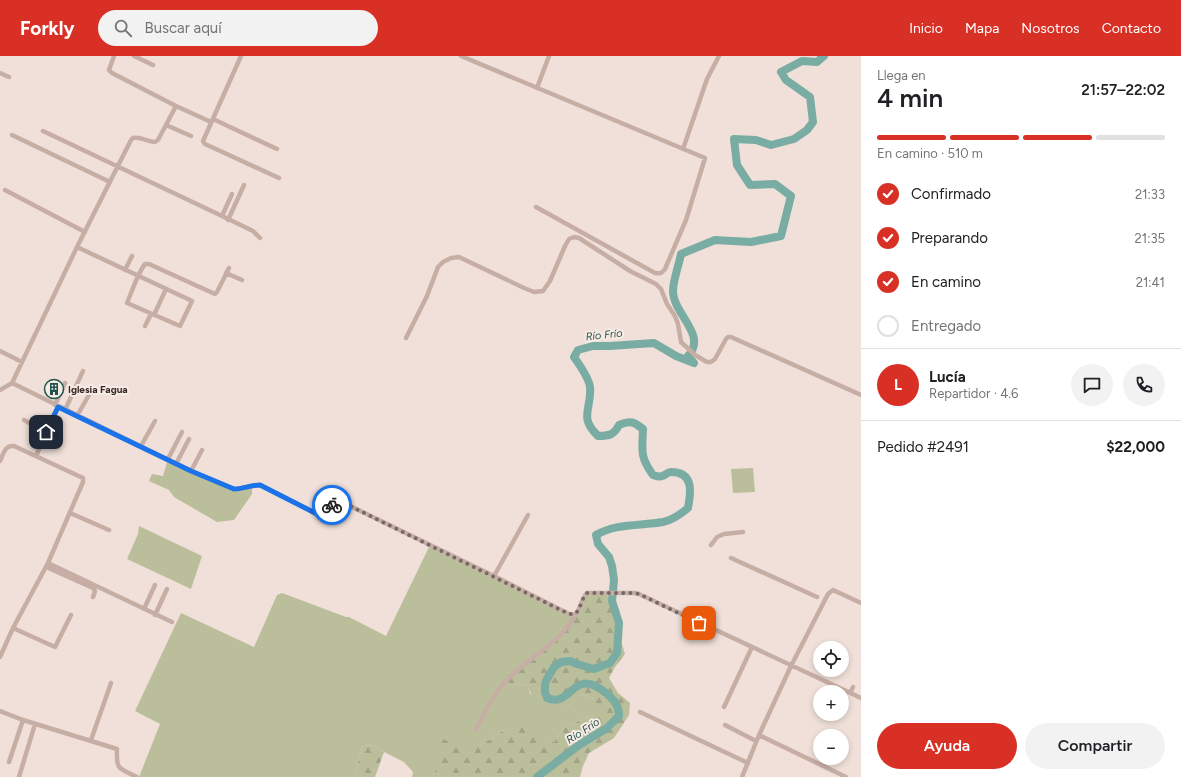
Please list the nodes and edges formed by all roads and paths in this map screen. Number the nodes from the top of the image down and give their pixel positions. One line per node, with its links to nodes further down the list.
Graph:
1 (114, 56): 11 (street)
2 (134, 56): 7 (street)
3 (241, 56): 12 (street)
4 (461, 56): 10 (street)
5 (549, 56): 10 (street)
6 (719, 56): 18 (street)
7 (153, 65)
8 (0, 72): 9 (street)
9 (9, 77)
10 (537, 88): 18 (street)
11 (176, 106): 12 (street); 13 (street)
12 (212, 120): 17 (street); 20 (street)
13 (166, 125): 16 (street); 19 (street)
14 (43, 131): 19 (street)
15 (12, 135): 21 (street)
16 (191, 136)
17 (277, 149)
18 (683, 149): 25 (street)
19 (118, 167): 21 (street); 26 (street)
20 (279, 178)
21 (110, 182): 28 (street)
22 (244, 185): 27 (street)
23 (5, 190): 28 (street)
24 (232, 194): 26 (street)
25 (536, 207)
26 (222, 216): 27 (street)
27 (228, 220): 29 (street)
28 (85, 232): 30 (street)
29 (260, 238)
30 (77, 247): 32 (street); 40 (street)
31 (132, 256): 32 (street)
32 (125, 270): 33 (street)
33 (139, 277): 34 (street); 35 (street); 36 (street)
34 (242, 280)
35 (166, 289): 36 (street); 36 (street)
36 (152, 315): 37 (street)
37 (145, 326)
38 (406, 338): 42 (street)
39 (0, 351): 40 (street)
40 (22, 362): 43 (street)
41 (83, 371): 50 (street)
42 (830, 381): 45 (street); 48 (street)
43 (12, 383): 46 (street); 49 (street)
44 (65, 383): 49 (street)
45 (827, 386)
46 (0, 390)
47 (90, 393): 51 (street)
48 (861, 396)
49 (57, 406): 50 (street); 54 (street)
50 (65, 410): 51 (street)
51 (77, 416): 57 (street)
52 (24, 420): 54 (street)
53 (155, 421): 57 (street)
54 (46, 432): 59 (street)
55 (182, 432): 60 (street)
56 (189, 439): 62 (street)
57 (141, 446): 60 (street)
58 (202, 450): 63 (street)
59 (36, 456): 61 (street); 64 (street)
60 (168, 459): 62 (street)
61 (0, 461)
62 (176, 464): 63 (street)
63 (191, 471): 71 (street)
64 (70, 513): 66 (street); 70 (street)
65 (528, 514): 71 (street)
66 (108, 530)
67 (743, 532): 68 (street)
68 (711, 544)
69 (731, 558): 75 (street)
70 (47, 565): 74 (street); 77 (street); 82 (street)
71 (494, 576): 78 (street)
72 (155, 585): 77 (street)
73 (167, 589): 80 (street)
74 (93, 597)
75 (817, 597)
76 (861, 603): 85 (street)
77 (144, 609): 80 (street)
78 (575, 614): 83 (street); 96 (street)
79 (71, 615): 82 (street)
80 (155, 615): 81 (street)
81 (172, 622)
82 (13, 628): 84 (street)
83 (752, 647): 85 (street); 90 (street)
84 (0, 657)
85 (791, 666): 88 (street); 97 (street)
86 (110, 684): 98 (street)
87 (853, 687): 88 (street)
88 (850, 693): 89 (street)
89 (861, 698)
90 (724, 707)
91 (0, 712): 93 (street)
92 (640, 712): 101 (street)
93 (23, 720): 94 (street); 100 (street)
94 (35, 724): 98 (street); 102 (street)
95 (725, 725): 99 (street)
96 (476, 729)
97 (759, 735): 99 (street); 105 (street)
98 (91, 740): 103 (street)
99 (756, 742): 101 (street)
100 (9, 762)
101 (748, 763): 104 (street)
102 (18, 777)
103 (137, 777)
104 (742, 777)
105 (846, 777)

